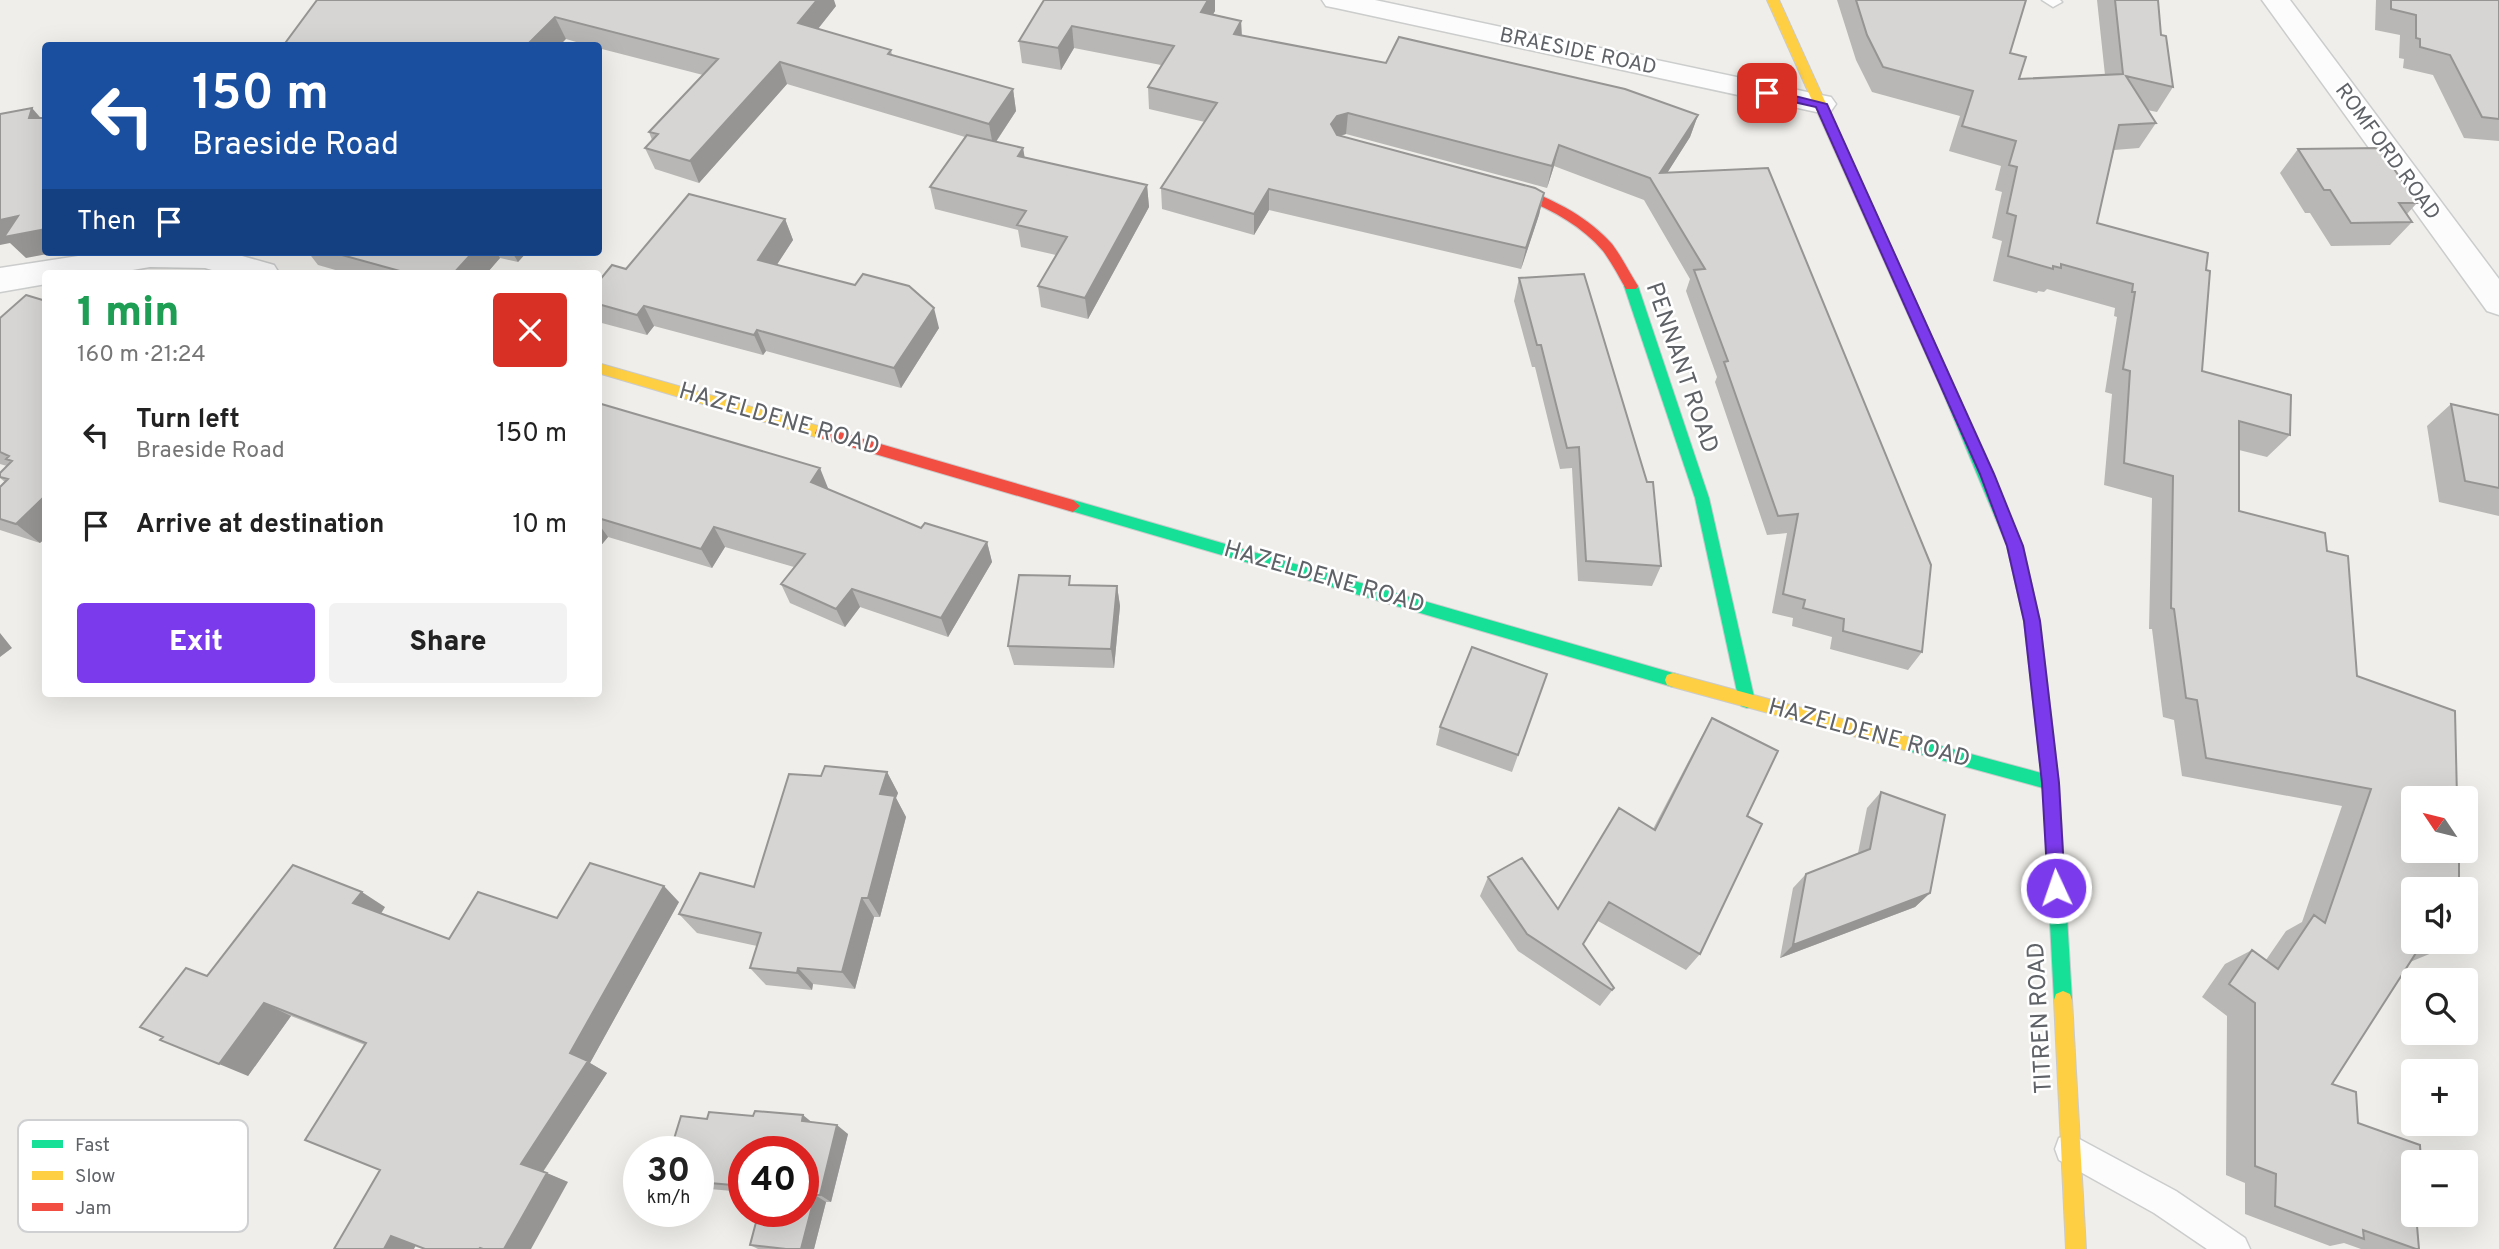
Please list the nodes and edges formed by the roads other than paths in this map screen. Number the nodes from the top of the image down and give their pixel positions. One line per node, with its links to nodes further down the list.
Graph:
1 (1336, 0): 4 (street, BRAESIDE ROAD)
2 (1773, 0): 4 (street, TITREN ROAD)
3 (2276, 0): 12 (street, ROMFORD ROAD)
4 (1821, 104): 15 (street, TITREN ROAD)
5 (1479, 180): 14 (street, PENNANT ROAD)
6 (150, 256): 8 (street)
7 (150, 256): 9 (street)
8 (62, 270)
9 (252, 270)
10 (42, 273): 11 (street)
11 (0, 280)
12 (2499, 303)
13 (602, 369): 14 (street, HAZELDENE ROAD)
14 (1747, 701): 15 (street, HAZELDENE ROAD)
15 (2051, 783): 16 (street, TITREN ROAD)
16 (2070, 1149): 17 (street, TITREN ROAD); 18 (lane)
17 (2076, 1249)
18 (2234, 1249)

